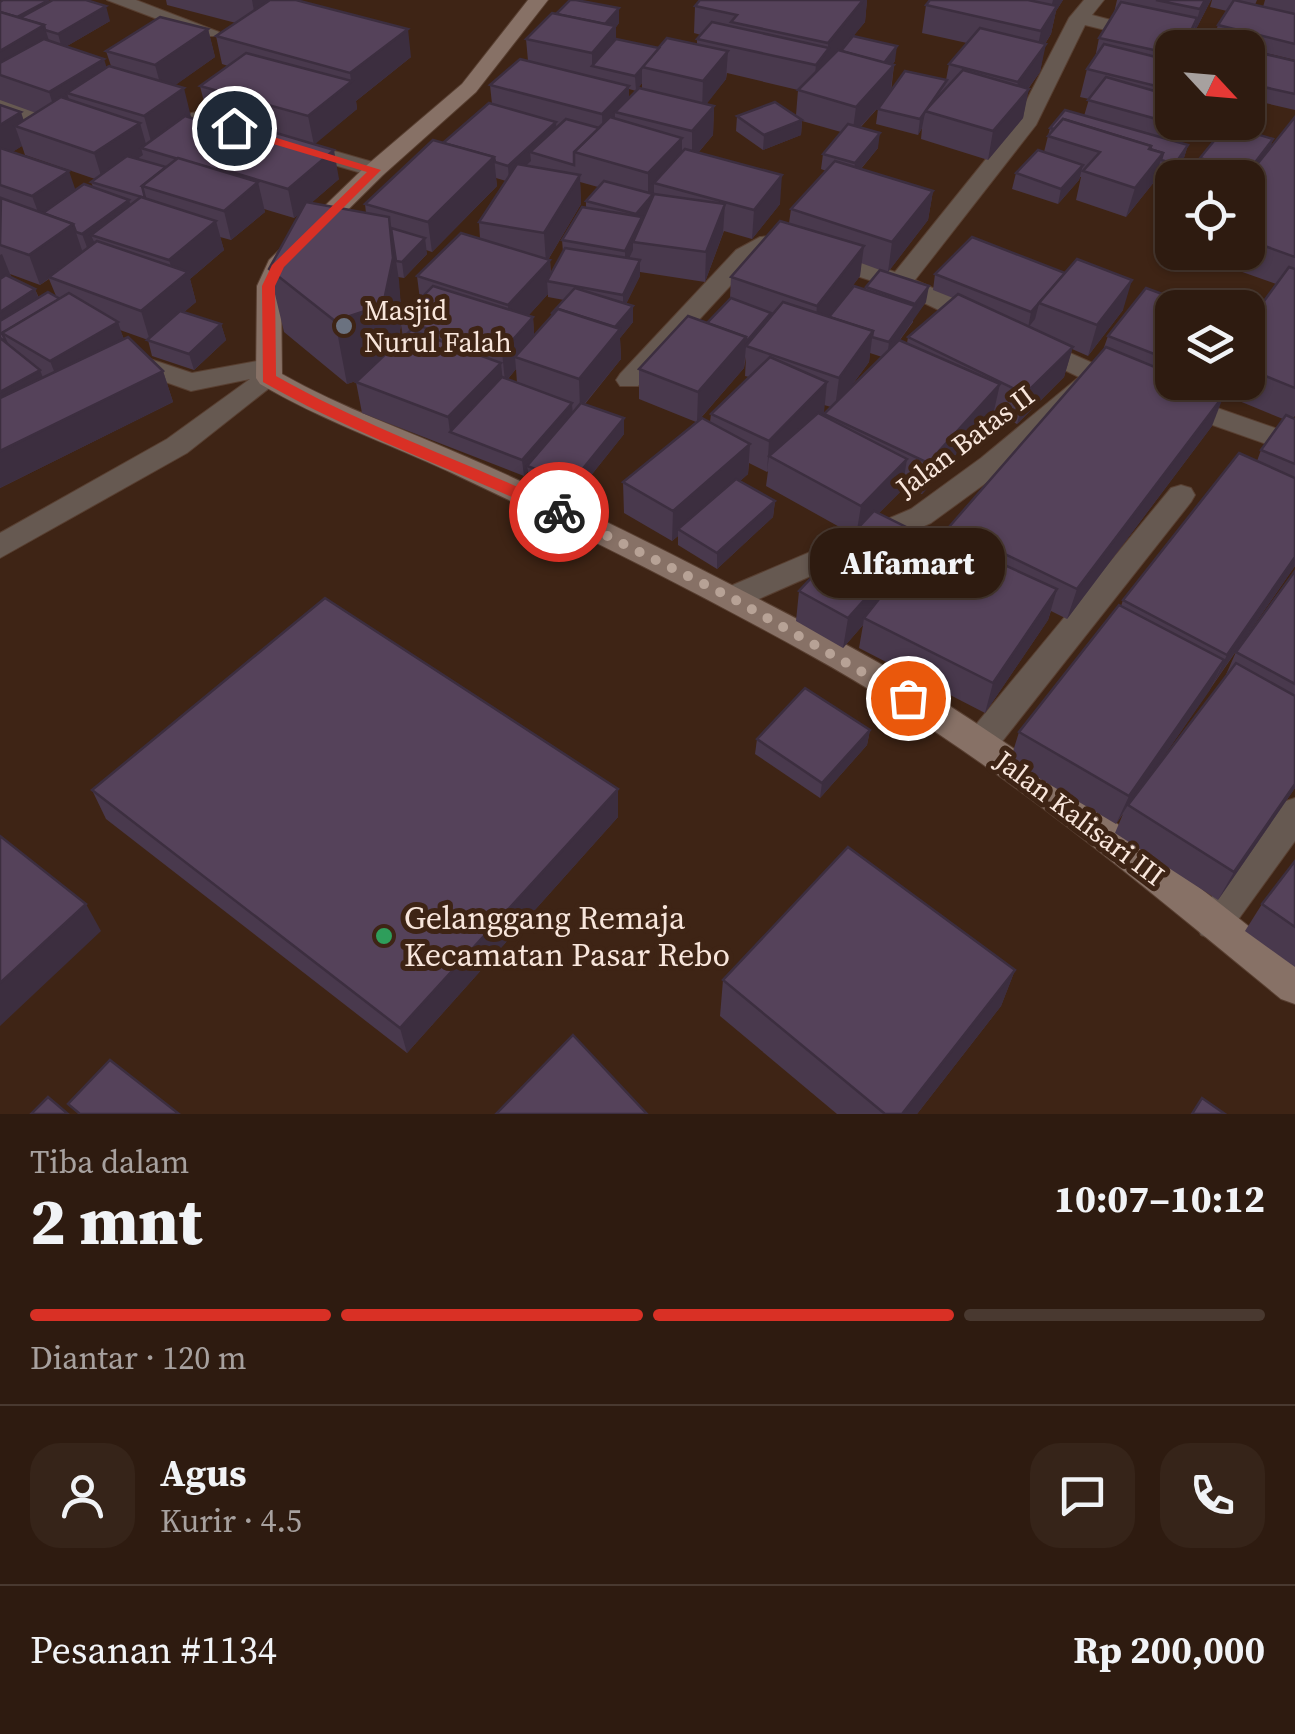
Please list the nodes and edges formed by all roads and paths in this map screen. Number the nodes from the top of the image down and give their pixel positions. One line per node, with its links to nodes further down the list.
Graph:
1 (117, 0): 5 (street)
2 (538, 0): 9 (street)
3 (1087, 9): 4 (street); 10 (street)
4 (1155, 31)
5 (209, 32)
6 (0, 105): 8 (street)
7 (199, 118): 9 (street)
8 (34, 119)
9 (375, 170): 12 (street)
10 (900, 282): 13 (street, Jalan Batas II); 18 (street, Jalan Batas II)
11 (126, 359): 12 (street)
12 (268, 372): 17 (street); 18 (street, Jalan Kalisari III)
13 (629, 380)
14 (1149, 393): 15 (street)
15 (1295, 444)
16 (1182, 495): 19 (street)
17 (0, 547)
18 (732, 598): 19 (street, Jalan Kalisari III)
19 (982, 743): 21 (street, Jalan Kalisari III)
20 (1295, 813): 21 (street)
21 (1214, 923): 22 (street, Jalan Kalisari III)
22 (1295, 986)

